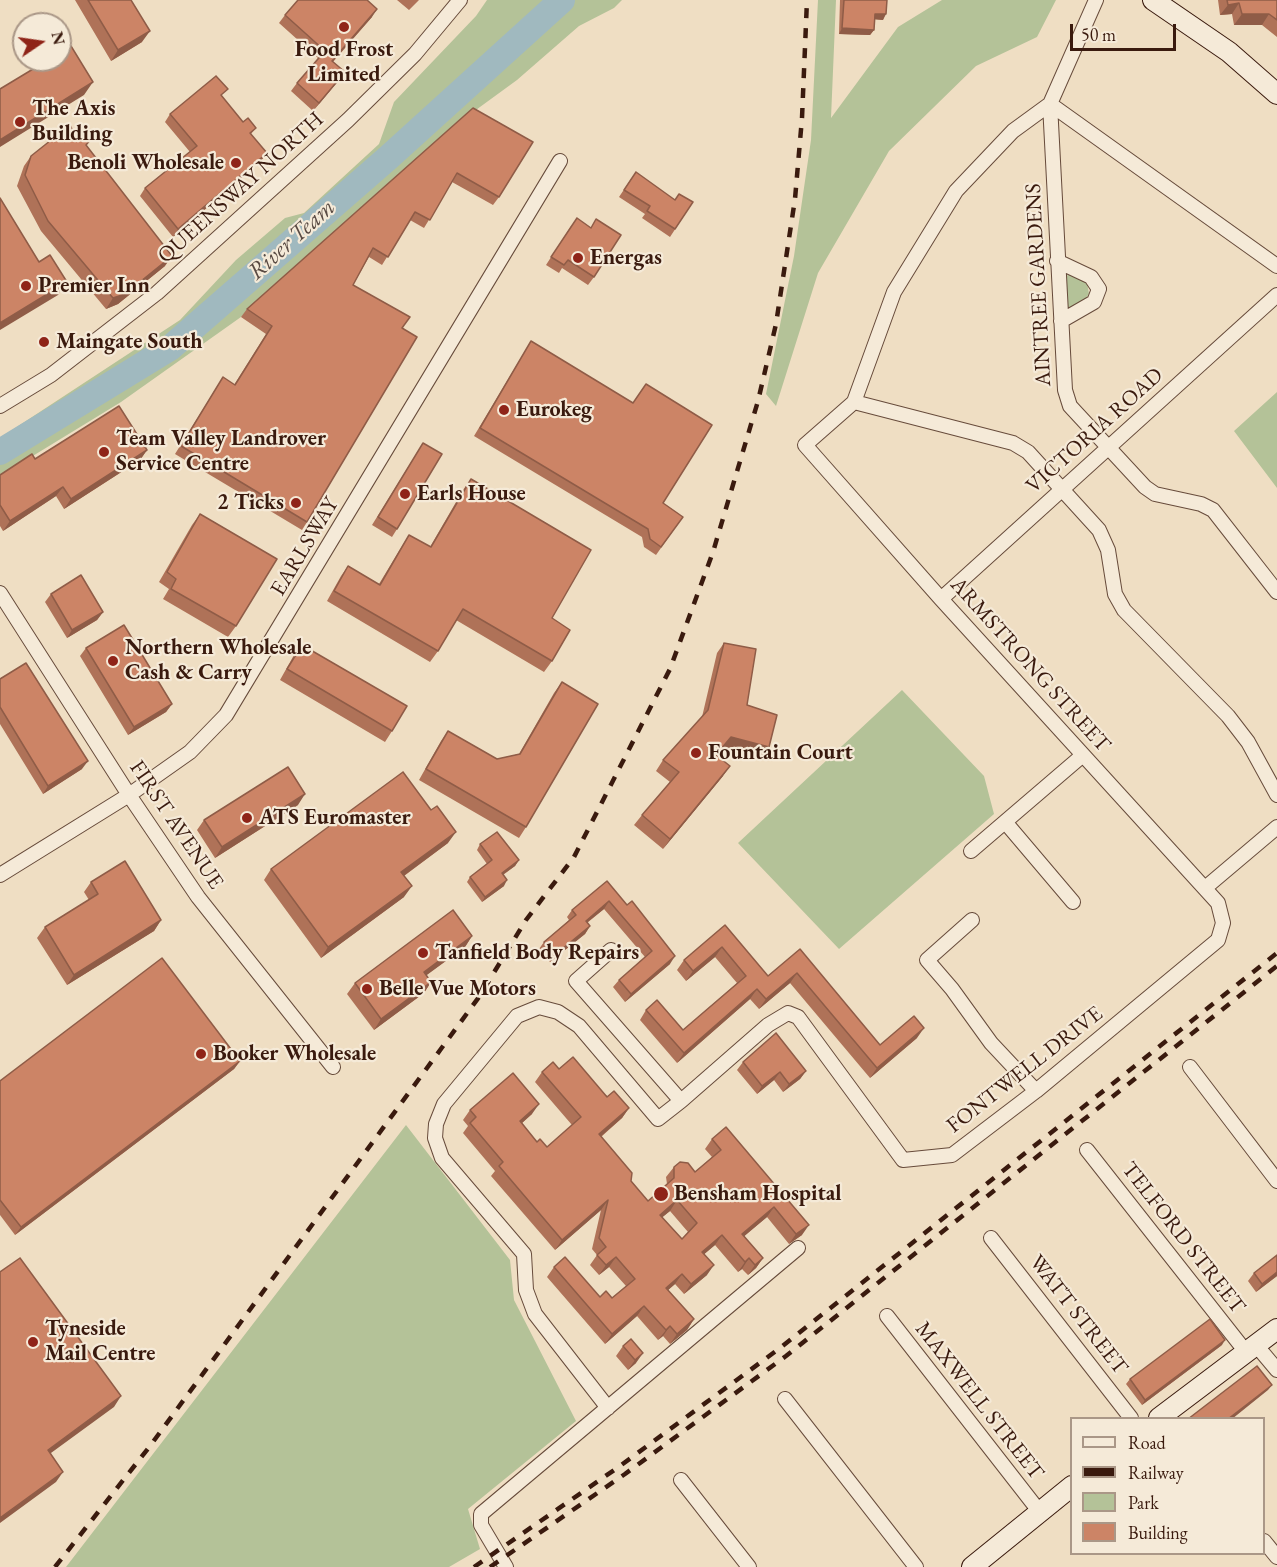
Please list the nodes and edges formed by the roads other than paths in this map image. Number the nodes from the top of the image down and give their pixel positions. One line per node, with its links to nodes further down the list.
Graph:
1 (460, 0): 12 (street, QUEENSWAY NORTH)
2 (1096, 0): 5 (street)
3 (1153, 0): 4 (street)
4 (1277, 94)
5 (1050, 104): 7 (street, AINTREE GARDENS); 8 (street); 11 (street)
6 (560, 161): 19 (street, EARLSWAY)
7 (1057, 261): 10 (street, AINTREE GARDENS); 10 (street)
8 (1277, 266)
9 (1277, 295): 13 (street, VICTORIA ROAD)
10 (1061, 321): 13 (street, AINTREE GARDENS)
11 (854, 402): 14 (street); 17 (street, ARMSTRONG STREET)
12 (0, 406)
13 (1108, 448): 14 (street, VICTORIA ROAD); 15 (street, AINTREE GARDENS)
14 (1062, 488): 17 (street, VICTORIA ROAD); 20 (street)
15 (1277, 592)
16 (0, 593): 19 (street, FIRST AVENUE)
17 (941, 599): 18 (street, ARMSTRONG STREET)
18 (1083, 755): 21 (street); 25 (street, ARMSTRONG STREET)
19 (129, 795): 24 (street, EARLSWAY); 30 (street, FIRST AVENUE)
20 (1277, 795)
21 (1006, 823): 23 (street); 26 (street)
22 (1277, 827): 25 (street)
23 (971, 851)
24 (0, 875)
25 (1205, 888): 27 (street, ARMSTRONG STREET)
26 (1073, 902)
27 (1223, 915): 32 (street, FONTWELL DRIVE)
28 (972, 920): 32 (street)
29 (611, 950): 33 (street)
30 (333, 1067)
31 (1190, 1067): 35 (street)
32 (1036, 1091): 33 (street, FONTWELL DRIVE)
33 (681, 1101): 43 (street)
34 (1087, 1150): 40 (street, TELFORD STREET)
35 (1277, 1181)
36 (991, 1238): 44 (street, WATT STREET)
37 (798, 1248): 43 (street)
38 (887, 1316): 48 (street, MAXWELL STREET)
39 (1277, 1329): 40 (street)
40 (1251, 1349): 41 (street, TELFORD STREET); 45 (street)
41 (1277, 1370)
42 (785, 1399): 53 (street)
43 (608, 1408): 51 (street)
44 (1129, 1417)
45 (1161, 1417)
46 (681, 1480): 52 (street)
47 (1070, 1487): 48 (street)
48 (1039, 1511): 54 (street)
49 (1265, 1543): 50 (street)
50 (1277, 1557)
51 (506, 1567)
52 (749, 1567)
53 (916, 1567)
54 (972, 1567)

